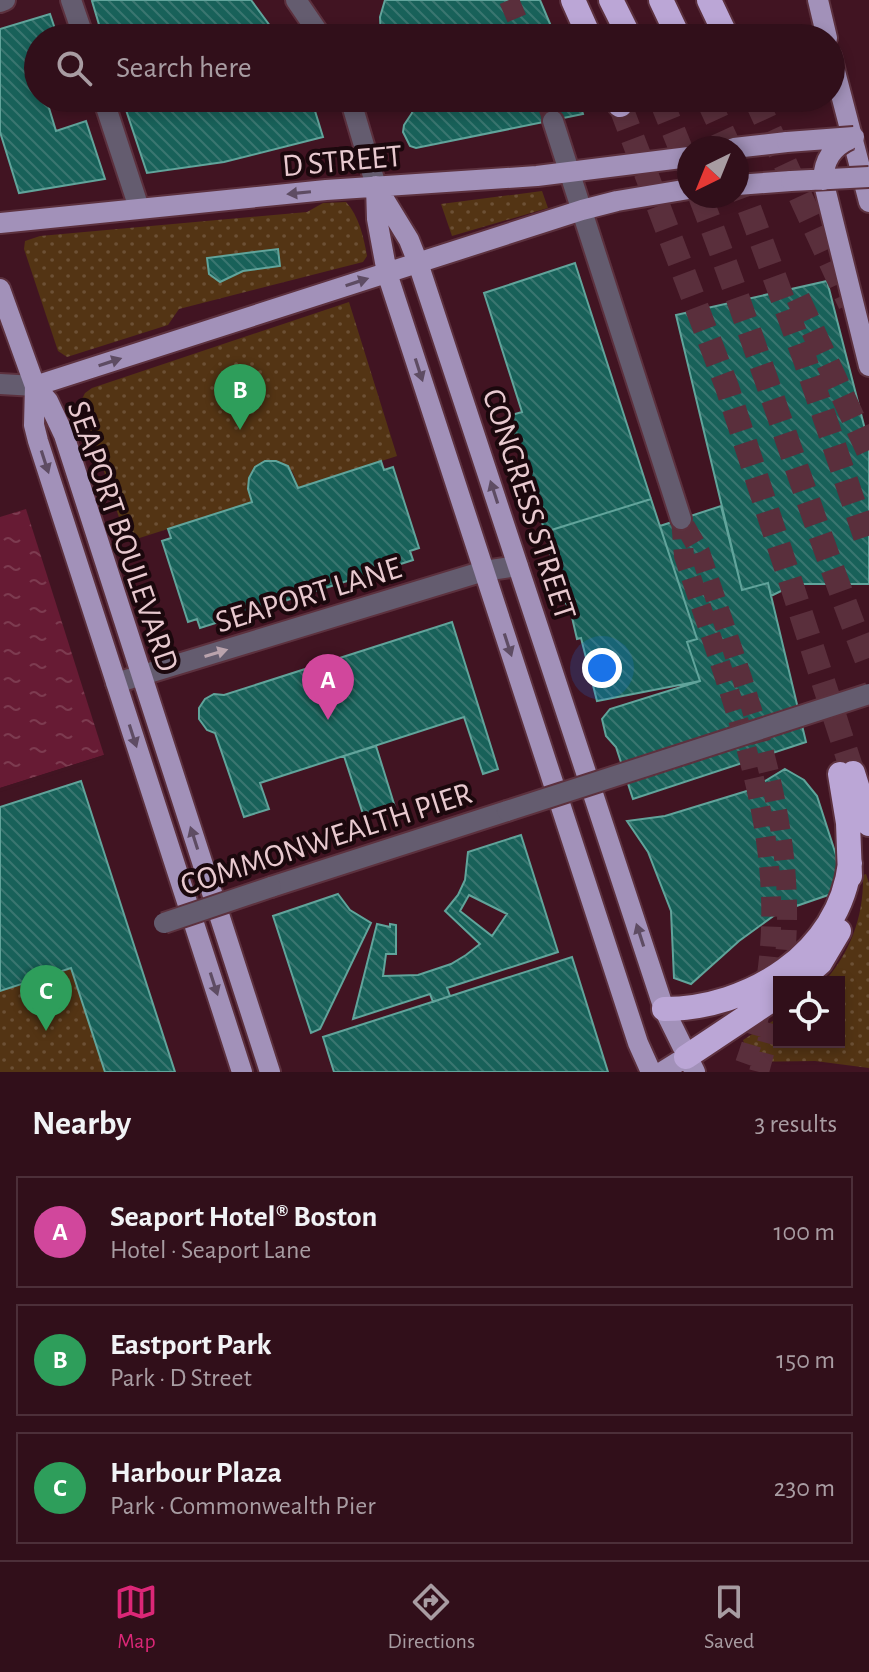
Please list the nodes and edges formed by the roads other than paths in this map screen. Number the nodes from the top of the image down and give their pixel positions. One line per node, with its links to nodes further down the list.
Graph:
1 (71, 0): 8 (street)
2 (573, 0): 10 (highway)
3 (611, 0): 11 (highway)
4 (661, 0): 12 (highway)
5 (709, 0): 13 (highway)
6 (818, 0): 14 (main road)
7 (307, 5): 9 (street)
8 (79, 24)
9 (316, 24)
10 (584, 24)
11 (623, 24)
12 (672, 24)
13 (720, 24)
14 (824, 24)
15 (845, 110): 28 (main road)
16 (108, 112): 29 (street)
17 (354, 112): 26 (street, CONGRESS STREET)
18 (553, 121): 22 (street)
19 (862, 136): 20 (main road, bridge); 24 (main road, bridge)
20 (749, 146)
21 (677, 159): 22 (main road, D STREET)
22 (570, 173): 26 (main road, D STREET); 30 (street)
23 (869, 177): 24 (main road, bridge)
24 (823, 180): 25 (main road, bridge); 35 (main road)
25 (749, 184)
26 (376, 186): 29 (main road, D STREET, one-way to 29); 32 (main road, CONGRESS STREET); 33 (main road, CONGRESS STREET)
27 (677, 191): 30 (main road)
28 (869, 202)
29 (139, 208): 31 (main road, D STREET)
30 (582, 210): 32 (main road); 38 (street)
31 (0, 223)
32 (418, 263): 33 (main road); 39 (main road, CONGRESS STREET, one-way to 32)
33 (387, 273): 37 (main road, one-way to 33); 40 (main road, CONGRESS STREET, one-way to 40)
34 (0, 289): 37 (main road)
35 (869, 366)
36 (0, 384): 37 (street)
37 (35, 386): 41 (main road, SEAPORT BOULEVARD); 42 (main road, SEAPORT BOULEVARD, one-way to 42)
38 (681, 519)
39 (518, 566): 40 (street, SEAPORT LANE); 49 (main road, CONGRESS STREET, one-way to 39)
40 (484, 571): 41 (street, SEAPORT LANE, one-way to 40); 53 (main road, CONGRESS STREET, one-way to 53)
41 (142, 675): 42 (street, SEAPORT LANE); 52 (main road, SEAPORT BOULEVARD, one-way to 41)
42 (116, 683): 51 (main road, SEAPORT BOULEVARD, one-way to 51)
43 (869, 694): 46 (street, COMMONWEALTH PIER, bridge)
44 (869, 824): 45 (highway)
45 (850, 863): 47 (highway); 49 (highway)
46 (164, 923)
47 (805, 976)
48 (773, 1000): 50 (highway)
49 (664, 1009): 50 (main road, CONGRESS STREET)
50 (690, 1065): 54 (main road)
51 (242, 1072)
52 (270, 1072)
53 (651, 1072)
54 (662, 1072)

